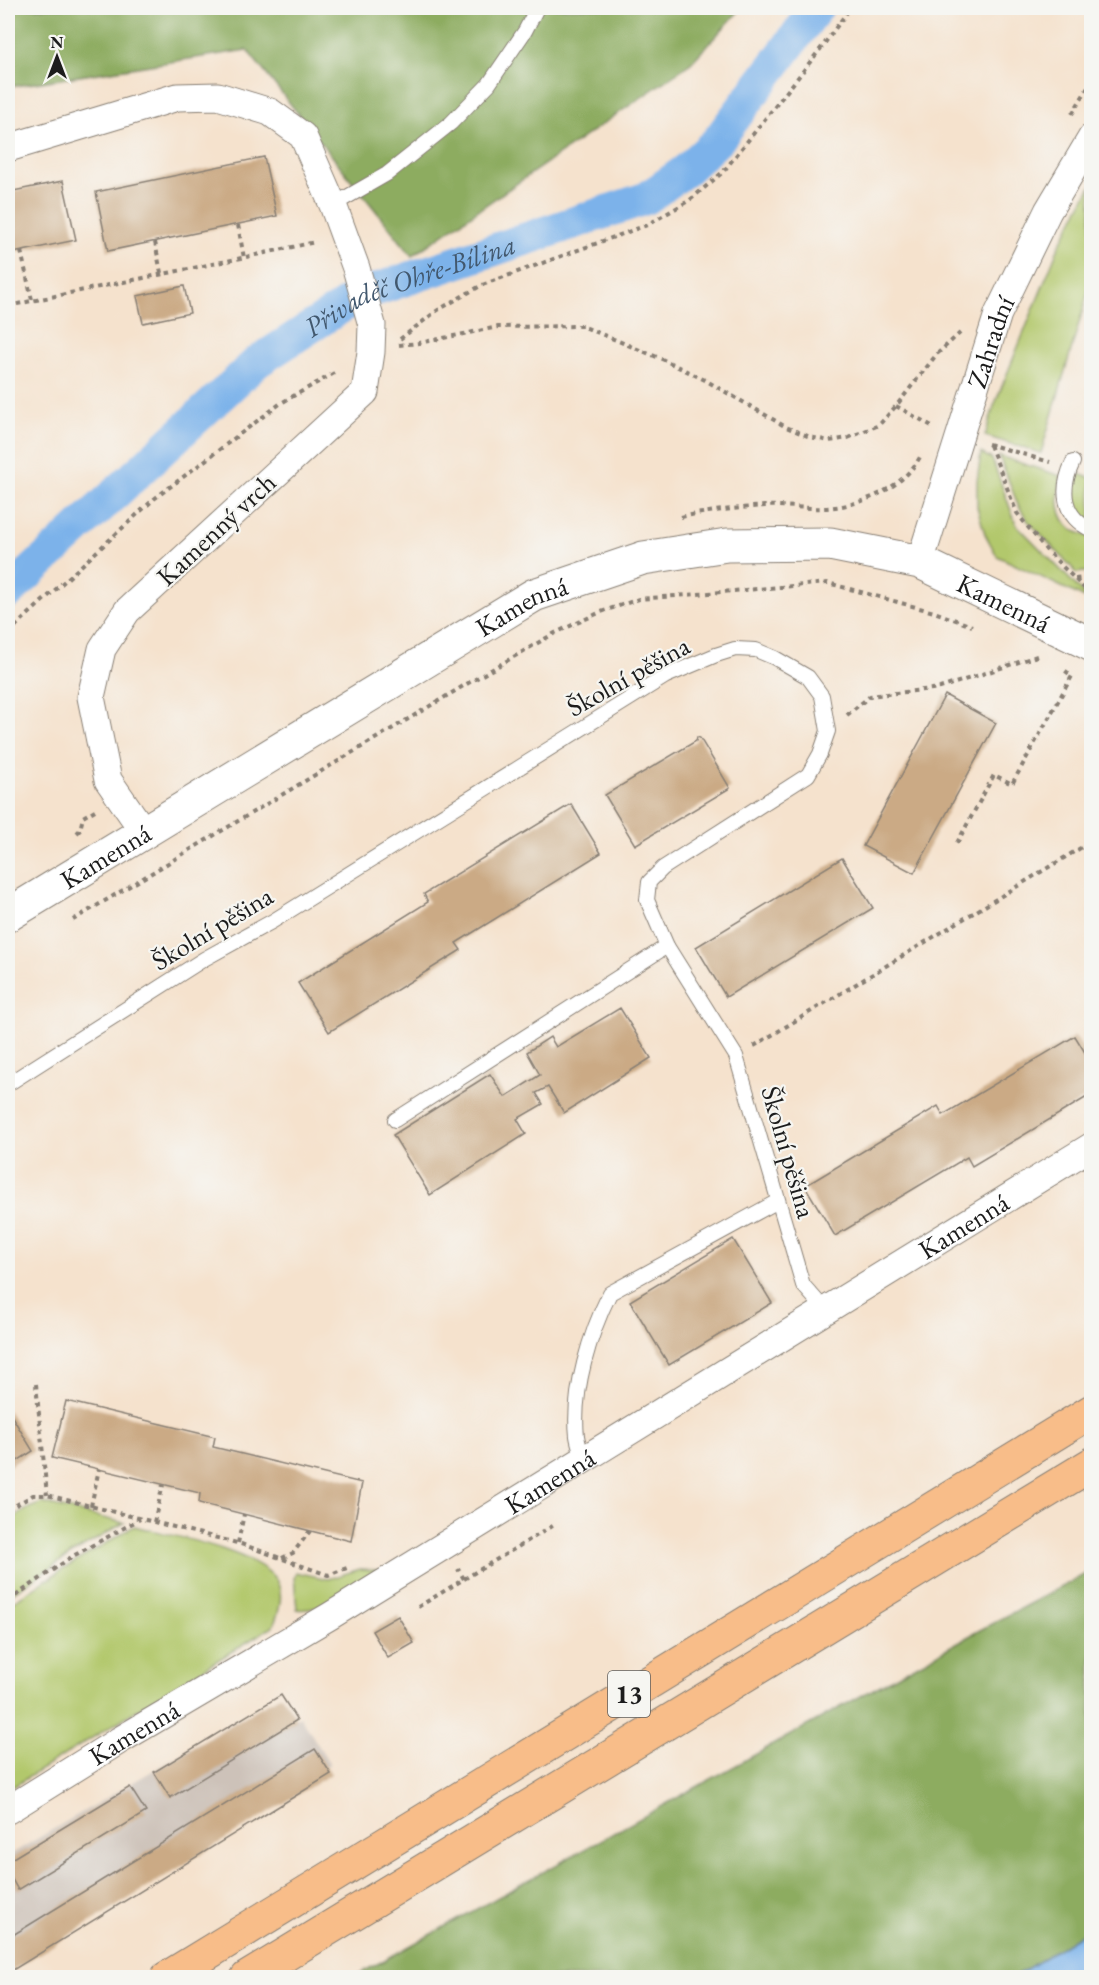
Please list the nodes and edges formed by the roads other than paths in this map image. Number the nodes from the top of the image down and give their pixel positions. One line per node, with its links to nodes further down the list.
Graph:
1 (537, 8): 4 (lane)
2 (1092, 137): 7 (street, Zahradní)
3 (8, 148): 4 (street, Kamenný vrch)
4 (333, 205): 9 (street, Kamenný vrch)
5 (1072, 465): 6 (lane)
6 (1092, 530)
7 (920, 562): 8 (street, Kamenná); 9 (street, Kamenná)
8 (1092, 645)
9 (144, 832): 10 (street, Kamenná)
10 (8, 915)
11 (667, 946): 12 (lane, Školní pěšina); 13 (lane); 15 (lane, Školní pěšina)
12 (8, 1084)
13 (394, 1120)
14 (1092, 1146): 16 (street, Kamenná)
15 (778, 1201): 16 (lane, Školní pěšina); 18 (lane)
16 (826, 1311): 18 (street, Kamenná)
17 (1092, 1411): 21 (highway, 13)
18 (584, 1458): 20 (street, Kamenná)
19 (1092, 1464): 22 (highway, 13)
20 (8, 1810)
21 (167, 1977)
22 (247, 1977)

